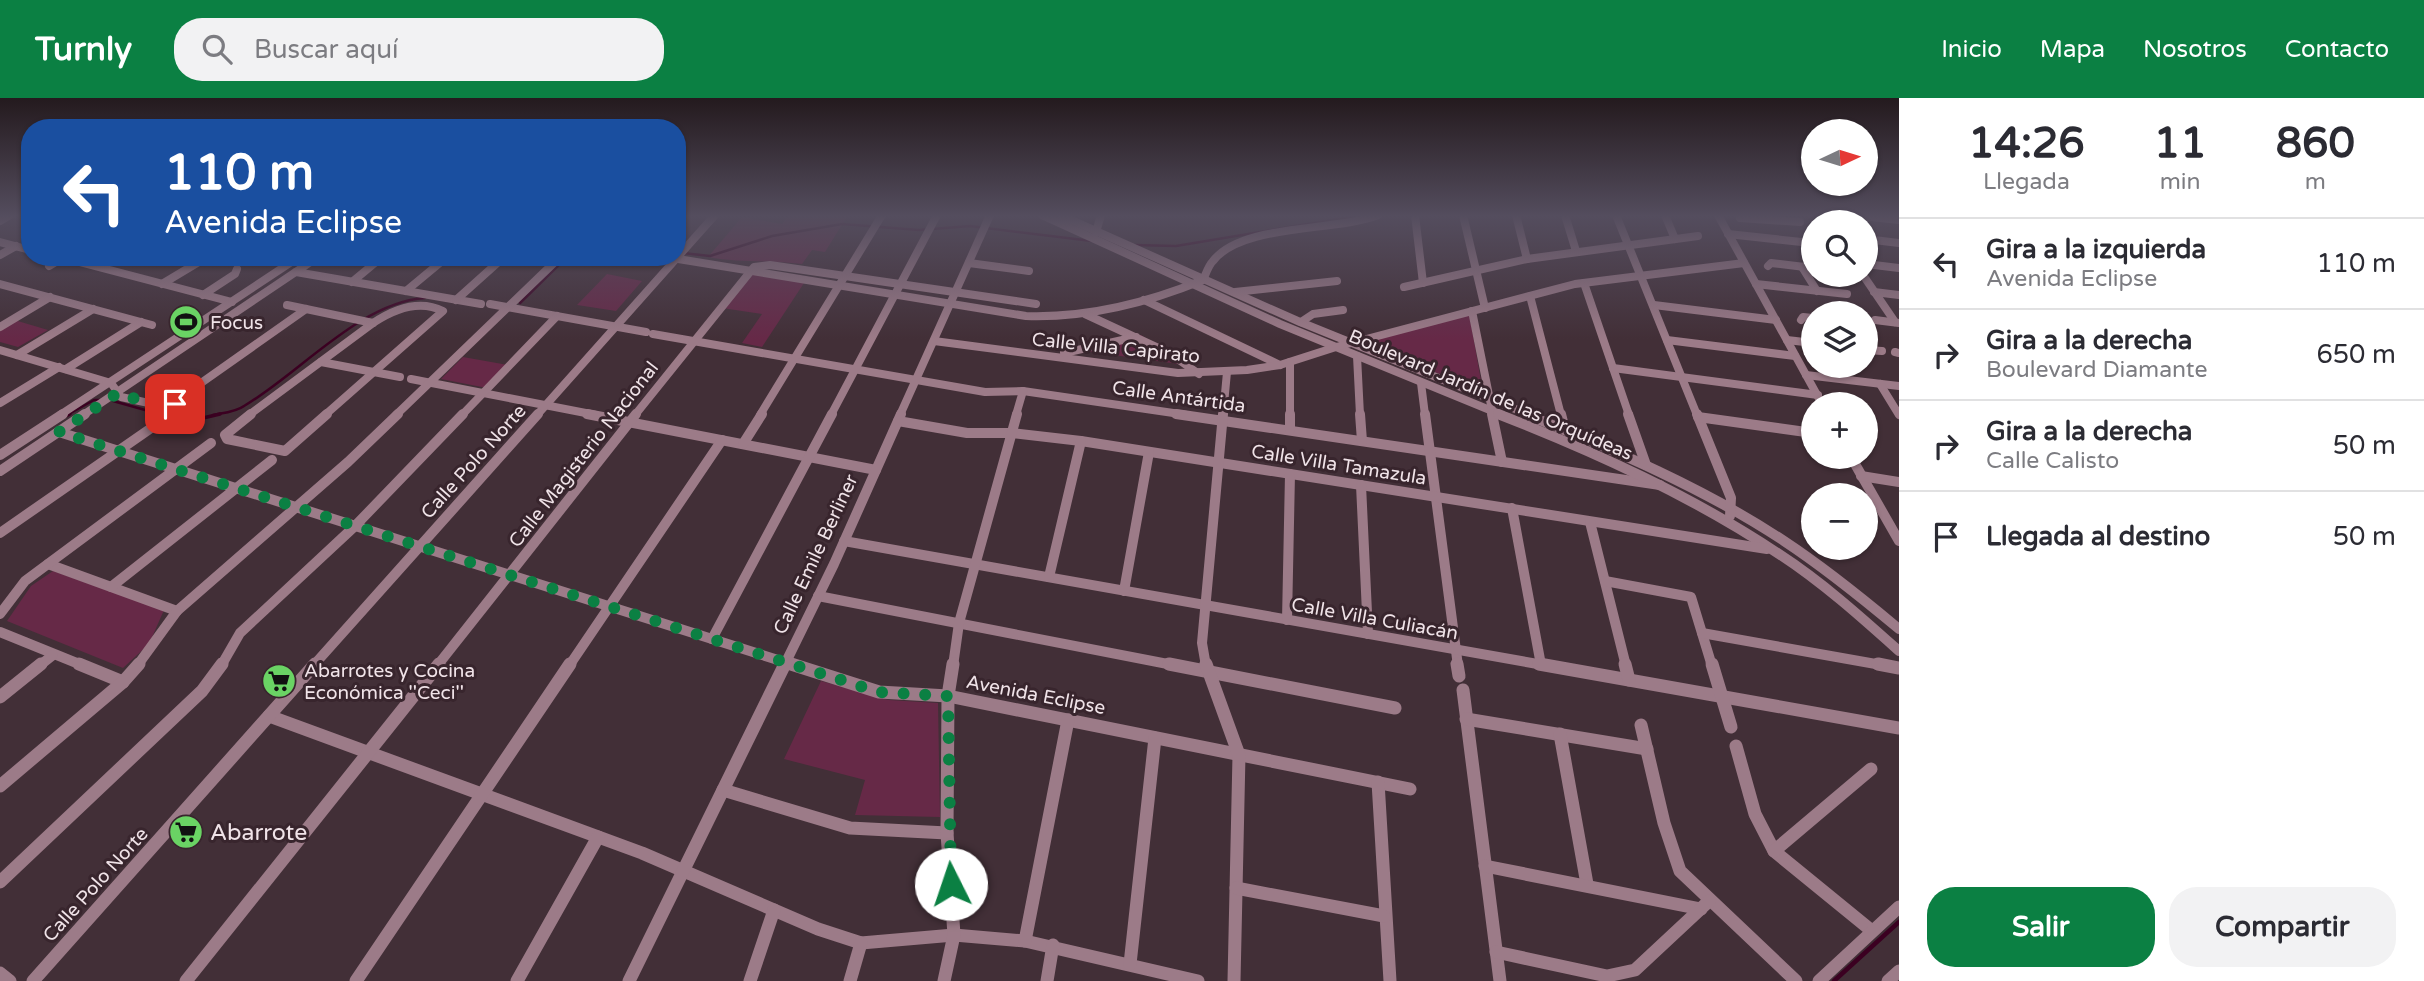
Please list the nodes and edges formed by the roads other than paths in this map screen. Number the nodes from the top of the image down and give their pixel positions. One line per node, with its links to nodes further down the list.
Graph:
1 (689, 256): 33 (street)
2 (857, 256): 35 (street)
3 (916, 256): 43 (street)
4 (972, 256): 15 (street, Calle Emile Berliner)
5 (1133, 256): 38 (street, Boulevard Jardín de las Orquídeas)
6 (1152, 256): 38 (street, Boulevard Jardín de las Orquídeas)
7 (1220, 256): 38 (street)
8 (1420, 256): 39 (street)
9 (1472, 256): 31 (street)
10 (1544, 256): 13 (street)
11 (1634, 256): 34 (street)
12 (1741, 256): 14 (street)
13 (1527, 259): 31 (street)
14 (1744, 262): 34 (street, Calle Villa Capirato); 42 (street)
15 (969, 263): 30 (street); 59 (street, Calle Emile Berliner)
16 (1878, 265): 28 (street)
17 (94, 266): 41 (street)
18 (192, 266): 41 (street)
19 (286, 266): 62 (street)
20 (305, 266): 32 (street)
21 (371, 266): 37 (street)
22 (436, 266): 50 (street)
23 (494, 266): 60 (street)
24 (551, 266): 66 (street)
25 (666, 266): 84 (street, Calle Polo Norte)
26 (1768, 266): 27 (street)
27 (1801, 267)
28 (1899, 268)
29 (237, 269): 55 (street)
30 (1029, 271)
31 (1475, 271): 39 (street); 67 (street)
32 (296, 272): 37 (street, Calle Antártida); 83 (street)
33 (747, 272): 35 (street); 45 (street); 88 (street, Calle Magisterio Nacional)
34 (1642, 275): 40 (street, Calle Villa Capirato); 65 (street)
35 (845, 276): 43 (street); 45 (street)
36 (1337, 281): 51 (street)
37 (352, 282): 50 (street, Calle Antártida)
38 (1198, 282): 51 (street, Boulevard Jardín de las Orquídeas); 61 (street); 92 (street, Boulevard Jardín de las Orquídeas)
39 (1423, 283): 46 (street)
40 (1584, 283): 57 (street, Calle Villa Capirato); 105 (street)
41 (162, 284): 55 (street)
42 (1756, 284): 49 (street); 74 (street)
43 (901, 285): 53 (street); 59 (street)
44 (2, 286): 58 (street)
45 (839, 286): 53 (street); 100 (street)
46 (1404, 287)
47 (1815, 287): 49 (street)
48 (1871, 287): 52 (street)
49 (1817, 290): 54 (street)
50 (406, 291): 60 (street, Calle Antártida)
51 (1232, 292): 77 (street, Boulevard Jardín de las Orquídeas)
52 (1874, 292): 56 (street); 78 (street)
53 (896, 294): 59 (street); 106 (street)
54 (1847, 294)
55 (203, 295): 62 (street)
56 (1899, 295)
57 (1530, 296): 67 (street, Calle Villa Capirato); 133 (street)
58 (50, 297): 68 (street); 82 (street)
59 (953, 298): 63 (street); 72 (street); 89 (street, Calle Emile Berliner)
60 (456, 300): 66 (street, Calle Antártida)
61 (1144, 300): 72 (street); 102 (street)
62 (232, 302): 79 (street)
63 (1037, 304)
64 (287, 305): 69 (street)
65 (1654, 305): 74 (street); 86 (street)
66 (509, 307): 73 (street, Calle Antártida); 114 (street)
67 (1485, 308): 71 (street, Calle Villa Capirato)
68 (93, 309): 75 (street); 96 (street)
69 (306, 309): 76 (street); 119 (street)
70 (1343, 310): 77 (street)
71 (1472, 311): 91 (street, Calle Villa Capirato); 122 (street)
72 (1085, 314): 85 (street)
73 (557, 316): 84 (street, Calle Antártida); 120 (street)
74 (1776, 320): 87 (street)
75 (141, 322): 81 (street); 104 (street)
76 (366, 322): 101 (street); 107 (street)
77 (1301, 322): 91 (street, Boulevard Jardín de las Orquídeas)
78 (1897, 322): 80 (street)
79 (201, 323): 83 (street); 113 (street)
80 (1878, 323)
81 (152, 325)
82 (0, 327)
83 (215, 327): 119 (street)
84 (616, 327): 88 (street, Calle Antártida); 124 (street, Calle Polo Norte)
85 (1136, 337): 97 (street); 109 (street)
86 (1667, 340): 99 (street); 110 (street)
87 (1787, 340): 90 (street); 99 (street)
88 (694, 341): 100 (street, Calle Antártida); 130 (street, Calle Magisterio Nacional)
89 (934, 341): 97 (street, Calle Villa Capirato); 112 (street, Calle Emile Berliner)
90 (1801, 342)
91 (1351, 344): 92 (street, Calle Villa Capirato); 122 (street, Boulevard Jardín de las Orquídeas)
92 (1336, 347): 98 (street, Boulevard Jardín de las Orquídeas); 102 (street, Calle Villa Capirato)
93 (0, 350): 96 (street)
94 (1878, 350): 95 (street)
95 (1882, 351)
96 (17, 355): 104 (street)
97 (1049, 355): 109 (street, Calle Villa Capirato)
98 (1357, 356): 115 (street, Boulevard Jardín de las Orquídeas); 139 (street)
99 (1795, 356): 103 (street)
100 (793, 359): 106 (street, Calle Antártida); 141 (street)
101 (321, 362): 107 (street); 107 (street)
102 (1285, 364): 108 (street, Calle Villa Capirato); 132 (street)
103 (1801, 366)
104 (62, 368): 113 (street); 123 (street)
105 (1613, 368): 110 (street); 150 (street)
106 (855, 370): 112 (street, Calle Antártida); 146 (street)
107 (376, 372): 114 (street)
108 (1227, 372): 109 (street, Calle Villa Capirato); 128 (street)
109 (1199, 373)
110 (1682, 377): 121 (street); 127 (street)
111 (1831, 378): 116 (street)
112 (916, 380): 118 (street, Calle Antártida); 129 (street, Calle Emile Berliner)
113 (111, 383): 119 (street); 145 (street)
114 (432, 383): 120 (street); 162 (street)
115 (1422, 383): 125 (street, Boulevard Jardín de las Orquídeas); 142 (street)
116 (1880, 384): 117 (street); 126 (street)
117 (1899, 386)
118 (1023, 391): 128 (street, Calle Antártida); 136 (street)
119 (118, 393): 135 (street)
120 (485, 393): 124 (street); 167 (street)
121 (1801, 397)
122 (1489, 400): 125 (street); 133 (street, Boulevard Jardín de las Orquídeas)
123 (0, 403)
124 (546, 405): 130 (street); 172 (street, Calle Polo Norte)
125 (1492, 413): 148 (street); 159 (street, Boulevard Jardín de las Orquídeas)
126 (1899, 415)
127 (1698, 417): 134 (street); 164 (street)
128 (1222, 419): 132 (street, Calle Antártida); 149 (street)
129 (898, 421): 136 (street, Calle Villa Tamazula); 153 (street, Calle Emile Berliner)
130 (630, 422): 137 (street); 176 (street, Calle Magisterio Nacional)
131 (156, 424): 143 (street)
132 (1290, 430): 139 (street, Calle Antártida)
133 (1565, 430): 150 (street, Boulevard Jardín de las Orquídeas)
134 (1801, 431)
135 (59, 432): 143 (street, Avenida Eclipse); 154 (street)
136 (1012, 433): 138 (street, Calle Villa Tamazula); 175 (street)
137 (722, 440): 141 (street); 183 (street)
138 (1081, 441): 144 (street, Calle Villa Tamazula); 177 (street)
139 (1362, 441): 142 (street, Calle Antártida)
140 (211, 443): 151 (street)
141 (743, 443): 146 (street)
142 (1429, 450): 148 (street, Calle Antártida); 161 (street)
143 (118, 451): 151 (street, Avenida Eclipse); 169 (street)
144 (1149, 452): 149 (street, Calle Villa Tamazula); 180 (street)
145 (0, 455)
146 (809, 456): 153 (street); 192 (street)
147 (272, 460): 160 (street)
148 (1502, 462): 159 (street, Calle Antártida)
149 (1218, 463): 155 (street, Calle Villa Tamazula); 182 (street)
150 (1646, 465): 164 (street, Boulevard Jardín de las Orquídeas)
151 (176, 469): 160 (street, Avenida Eclipse); 174 (street)
152 (1857, 469): 156 (street)
153 (876, 470): 170 (street, Calle Emile Berliner)
154 (0, 471)
155 (1290, 474): 158 (street, Calle Villa Tamazula); 186 (street)
156 (1861, 476): 157 (street); 168 (street)
157 (1899, 482)
158 (1361, 485): 161 (street, Calle Villa Tamazula); 191 (street)
159 (1660, 485): 166 (street, Boulevard Jardín de las Orquídeas)
160 (236, 488): 162 (street, Avenida Eclipse); 179 (street)
161 (1434, 496): 163 (street, Calle Villa Tamazula); 193 (street)
162 (295, 507): 167 (street, Avenida Eclipse); 184 (street)
163 (1512, 508): 165 (street, Calle Villa Tamazula); 197 (street)
164 (1731, 511): 166 (street); 188 (street, Boulevard Jardín de las Orquídeas)
165 (1590, 522): 173 (street, Calle Villa Tamazula); 178 (street)
166 (1728, 522): 173 (street, Boulevard Jardín de las Orquídeas)
167 (355, 526): 172 (street, Avenida Eclipse); 229 (street)
168 (1895, 527): 171 (street)
169 (0, 533)
170 (844, 541): 175 (street, Calle Villa Culiacán); 181 (street, Calle Emile Berliner)
171 (1899, 541)
172 (420, 547): 176 (street, Avenida Eclipse); 206 (street, Calle Polo Norte)
173 (1774, 550): 194 (street, Boulevard Jardín de las Orquídeas)
174 (48, 564): 179 (street); 185 (street)
175 (976, 565): 177 (street, Calle Villa Culiacán); 187 (street)
176 (510, 575): 183 (street, Avenida Eclipse); 216 (street, Calle Magisterio Nacional)
177 (1049, 578): 180 (street, Calle Villa Culiacán)
178 (1605, 582): 190 (street); 200 (street)
179 (111, 587): 184 (street)
180 (1124, 591): 182 (street, Calle Villa Culiacán)
181 (818, 596): 187 (street); 196 (street, Calle Emile Berliner)
182 (1205, 605): 186 (street, Calle Villa Culiacán); 199 (street)
183 (609, 607): 192 (street, Avenida Eclipse); 223 (street)
184 (177, 611): 201 (street)
185 (0, 614)
186 (1287, 620): 191 (street, Calle Villa Culiacán)
187 (959, 623): 199 (street); 202 (street)
188 (1899, 629)
189 (0, 632): 195 (street)
190 (1702, 633): 198 (street); 204 (street)
191 (1368, 634): 193 (street, Calle Villa Culiacán)
192 (712, 639): 196 (street, Avenida Eclipse)
193 (1455, 650): 197 (street, Calle Villa Culiacán); 207 (street)
194 (1899, 650)
195 (53, 655): 201 (street); 203 (street)
196 (786, 663): 202 (street, Avenida Eclipse); 222 (street, Calle Emile Berliner)
197 (1541, 665): 200 (street, Calle Villa Culiacán)
198 (1899, 668)
199 (1207, 670): 205 (street); 217 (street)
200 (1629, 680): 204 (street, Calle Villa Culiacán)
201 (123, 682): 220 (street)
202 (948, 696): 208 (street, Avenida Eclipse); 224 (street)
203 (0, 697)
204 (1721, 697): 210 (street); 211 (street, Calle Villa Culiacán)
205 (1395, 708)
206 (269, 716): 216 (street); 246 (street, Calle Polo Norte)
207 (1466, 719): 212 (street); 227 (street)
208 (1068, 720): 213 (street, Avenida Eclipse); 238 (street)
209 (1641, 725): 215 (street)
210 (1731, 727)
211 (1899, 729)
212 (1560, 734): 215 (street); 230 (street)
213 (1155, 738): 217 (street, Avenida Eclipse); 242 (street)
214 (1735, 746): 226 (street)
215 (1647, 749): 232 (street)
216 (368, 752): 223 (street); 247 (street, Calle Magisterio Nacional)
217 (1239, 755): 219 (street, Avenida Eclipse); 231 (street)
218 (1871, 769): 226 (street)
219 (1378, 782): 221 (street, Avenida Eclipse); 235 (street)
220 (0, 786)
221 (1410, 789)
222 (723, 790): 224 (street); 228 (street, Calle Emile Berliner)
223 (482, 794): 225 (street); 248 (street)
224 (947, 832): 237 (street)
225 (598, 837): 228 (street); 249 (street)
226 (1773, 851): 236 (street)
227 (1485, 866): 230 (street); 241 (street)
228 (683, 871): 234 (street); 250 (street, Calle Emile Berliner)
229 (0, 882)
230 (1587, 884): 232 (street)
231 (1236, 888): 235 (street); 256 (street)
232 (1705, 905): 241 (street); 259 (street)
233 (1899, 907): 236 (street)
234 (774, 910): 239 (street); 251 (street)
235 (1384, 916): 257 (street)
236 (1872, 931): 260 (street)
237 (954, 935): 238 (street); 239 (street); 253 (street)
238 (1025, 941): 240 (street)
239 (861, 943): 252 (street)
240 (1053, 945): 242 (street); 254 (street)
241 (1496, 952): 258 (street)
242 (1138, 971): 255 (street)
243 (1899, 971): 261 (street)
244 (0, 973): 245 (street)
245 (10, 981)
246 (33, 981)
247 (186, 981)
248 (356, 981)
249 (517, 981)
250 (629, 981)
251 (750, 981)
252 (850, 981)
253 (944, 981)
254 (1047, 981)
255 (1198, 981)
256 (1234, 981)
257 (1390, 981)
258 (1500, 981)
259 (1796, 981)
260 (1819, 981)
261 (1888, 981)

